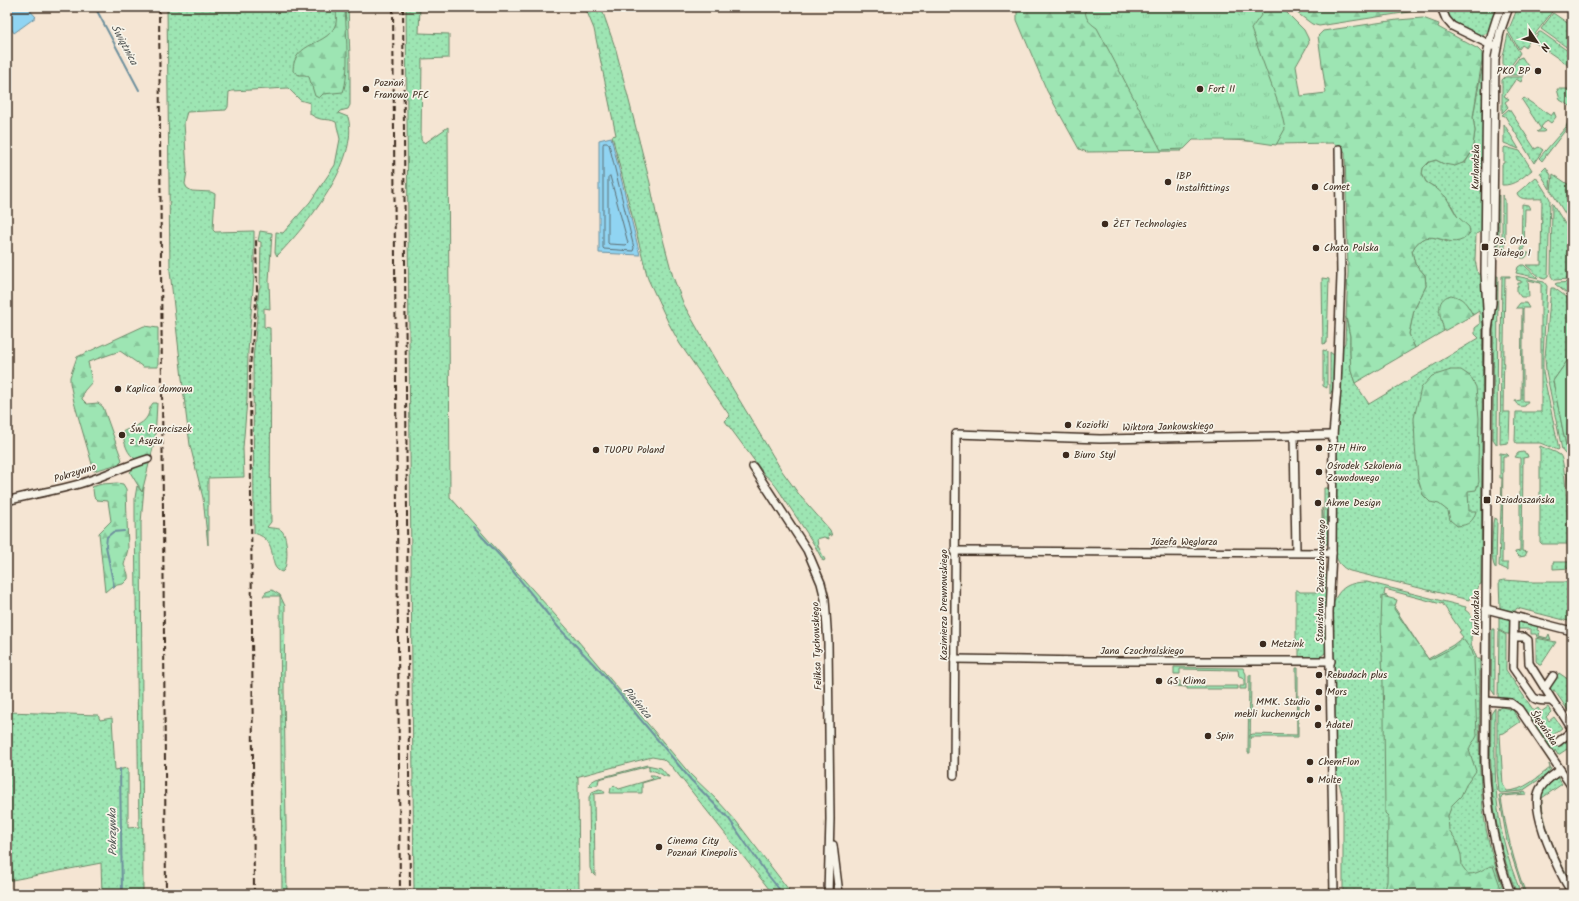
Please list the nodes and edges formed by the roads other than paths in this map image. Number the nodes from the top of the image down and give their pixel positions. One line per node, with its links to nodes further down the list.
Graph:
1 (1441, 7): 4 (street)
2 (1502, 7): 4 (street, Kurlandzka)
3 (1509, 7): 5 (street, Kurlandzka)
4 (1489, 44): 5 (street); 7 (street, Kurlandzka)
5 (1496, 47): 7 (street, Kurlandzka)
6 (1339, 149): 10 (street, Stanisława Zwierzchowskiego)
7 (1488, 330): 17 (street, Kurlandzka)
8 (956, 434): 9 (street, Wiktora Jankowskiego); 14 (street, Kazimierza Drewnowskiego)
9 (1294, 435): 10 (street, Wiktora Jankowskiego); 15 (street)
10 (1333, 435): 16 (street, Stanisława Zwierzchowskiego)
11 (148, 459): 13 (street, Pokrzywno)
12 (753, 467): 32 (street, Feliksa Tychowskiego)
13 (7, 501)
14 (954, 551): 15 (street, Józefa Węglarza); 21 (street, Kazimierza Drewnowskiego)
15 (1296, 552): 16 (street, Józefa Węglarza)
16 (1332, 553): 22 (street, Stanisława Zwierzchowskiego)
17 (1486, 609): 18 (street); 25 (street, Kurlandzka)
18 (1514, 616): 19 (street); 20 (street)
19 (1572, 631)
20 (1514, 636): 24 (street); 26 (street)
21 (954, 659): 22 (street, Jana Czochralskiego); 30 (street, Kazimierza Drewnowskiego)
22 (1331, 661): 36 (street, Stanisława Zwierzchowskiego)
23 (1553, 676): 24 (street)
24 (1545, 688): 26 (street)
25 (1486, 701): 29 (street, Ślężańska); 37 (street, Kurlandzka)
26 (1554, 703): 27 (street)
27 (1572, 730): 28 (street)
28 (1558, 742)
29 (1560, 770): 31 (street, Ślężańska); 33 (street)
30 (954, 775)
31 (1572, 787)
32 (830, 819): 34 (street, Feliksa Tychowskiego); 35 (street, Feliksa Tychowskiego)
33 (1572, 893)
34 (828, 894)
35 (839, 894)
36 (1334, 894)
37 (1511, 894)

